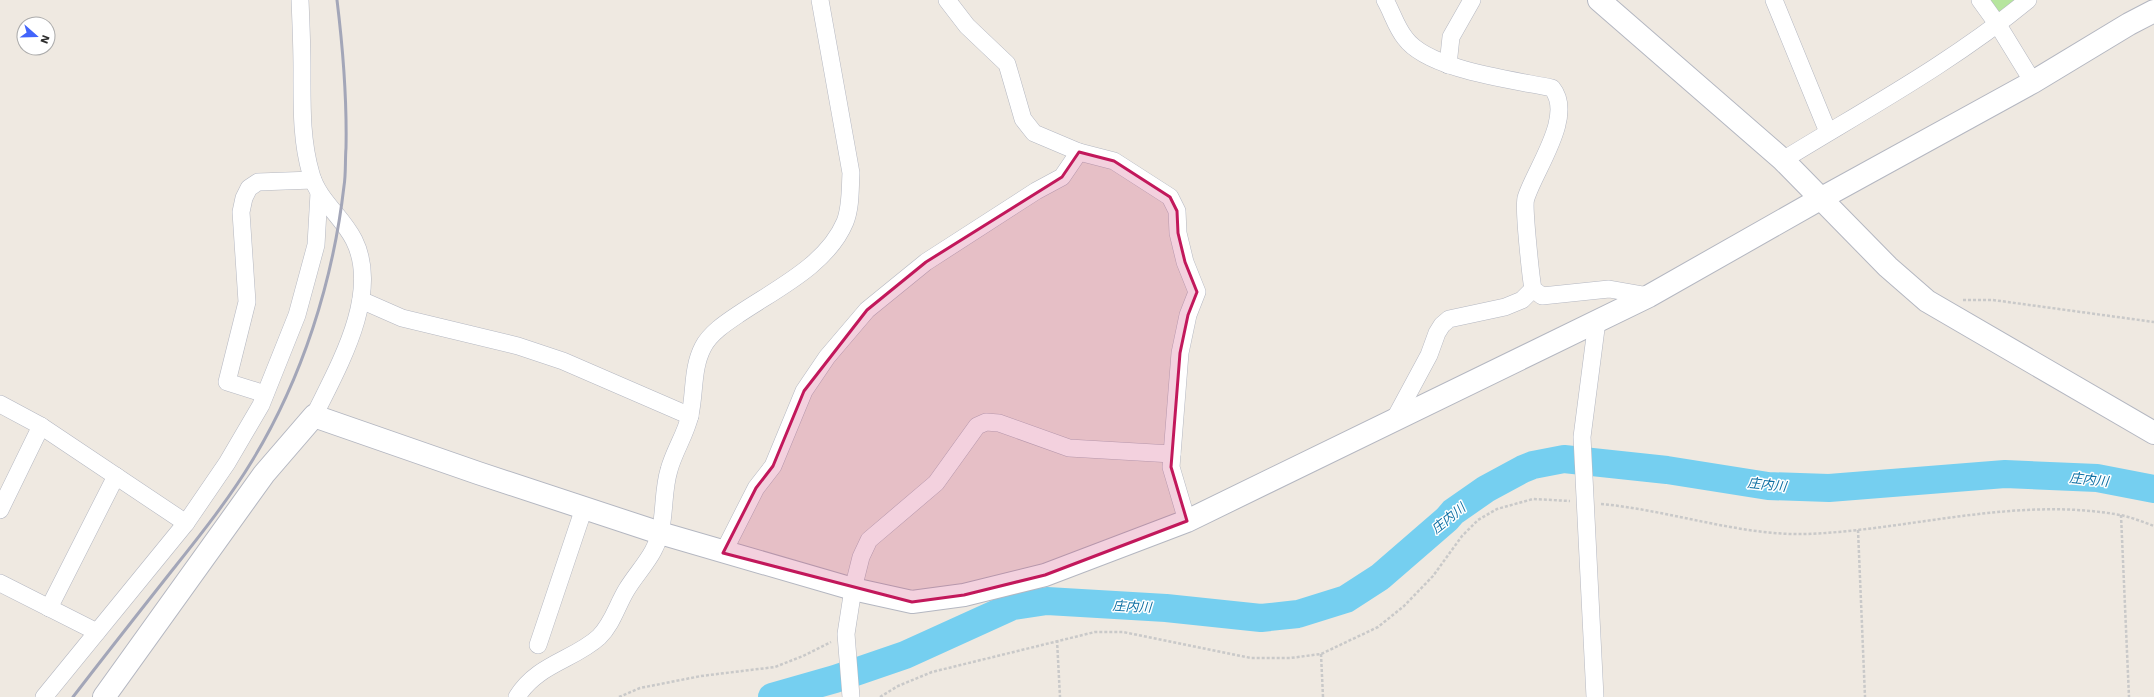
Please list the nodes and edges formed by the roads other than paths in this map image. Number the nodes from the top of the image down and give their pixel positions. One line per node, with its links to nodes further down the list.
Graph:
1 (300, 0): 17 (street)
2 (820, 0): 26 (street)
3 (947, 0): 15 (street)
4 (1385, 0): 12 (street)
5 (1472, 0): 12 (street)
6 (1599, 0): 16 (street)
7 (1774, 0): 14 (street)
8 (1980, 0): 11 (street)
9 (2028, 0): 11 (street)
10 (2154, 11): 13 (street)
11 (1998, 25): 13 (street); 14 (street)
12 (1448, 65): 19 (street)
13 (2033, 82): 18 (street)
14 (1828, 132): 16 (street)
15 (1079, 152): 30 (street); 37 (street)
16 (1783, 160): 18 (street)
17 (316, 187): 21 (street); 23 (street); 23 (street)
18 (1820, 199): 20 (street); 29 (street)
19 (1534, 289): 20 (street); 27 (street)
20 (1649, 296): 22 (street)
21 (361, 300): 25 (street); 26 (street)
22 (1597, 321): 27 (street); 47 (street)
23 (265, 394): 35 (street)
24 (0, 404): 28 (street)
25 (314, 416): 32 (street); 44 (street)
26 (690, 416): 36 (street)
27 (1394, 420): 34 (street)
28 (41, 426): 31 (street); 33 (street)
29 (2154, 434)
30 (1172, 454): 34 (street); 39 (street)
31 (116, 476): 35 (street); 40 (street)
32 (584, 508): 36 (street); 42 (street)
33 (0, 510)
34 (1187, 521): 39 (street)
35 (186, 523): 41 (street)
36 (660, 533): 37 (street); 45 (street)
37 (723, 553): 39 (street)
38 (0, 583): 40 (street)
39 (853, 589): 46 (street)
40 (49, 608): 41 (street)
41 (97, 632): 43 (street)
42 (538, 645)
43 (44, 697)
44 (104, 697)
45 (517, 697)
46 (851, 697)
47 (1595, 697)

